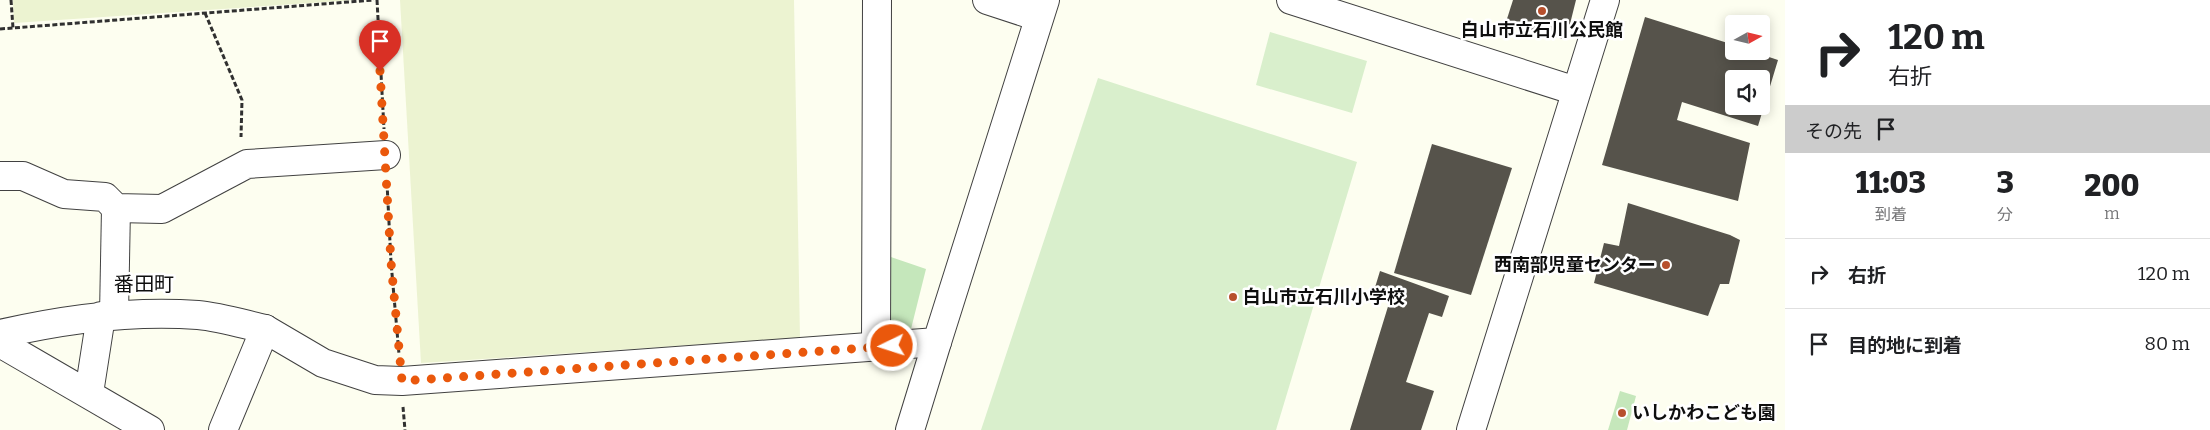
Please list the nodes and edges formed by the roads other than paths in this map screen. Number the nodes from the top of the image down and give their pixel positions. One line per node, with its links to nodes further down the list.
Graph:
1 (877, 0): 15 (street)
2 (987, 0): 5 (street)
3 (1291, 0): 6 (street)
4 (1605, 0): 6 (street)
5 (1042, 9): 13 (street)
6 (1576, 91): 20 (street)
7 (386, 155): 9 (street)
8 (0, 176): 9 (street)
9 (116, 208): 10 (street)
10 (108, 316): 11 (street); 12 (street); 16 (street)
11 (265, 329): 15 (street); 18 (street)
12 (0, 334)
13 (937, 342): 15 (street); 19 (street)
14 (0, 343): 16 (street)
15 (876, 346)
16 (89, 393): 17 (street)
17 (150, 430)
18 (223, 430)
19 (910, 430)
20 (1471, 430)

